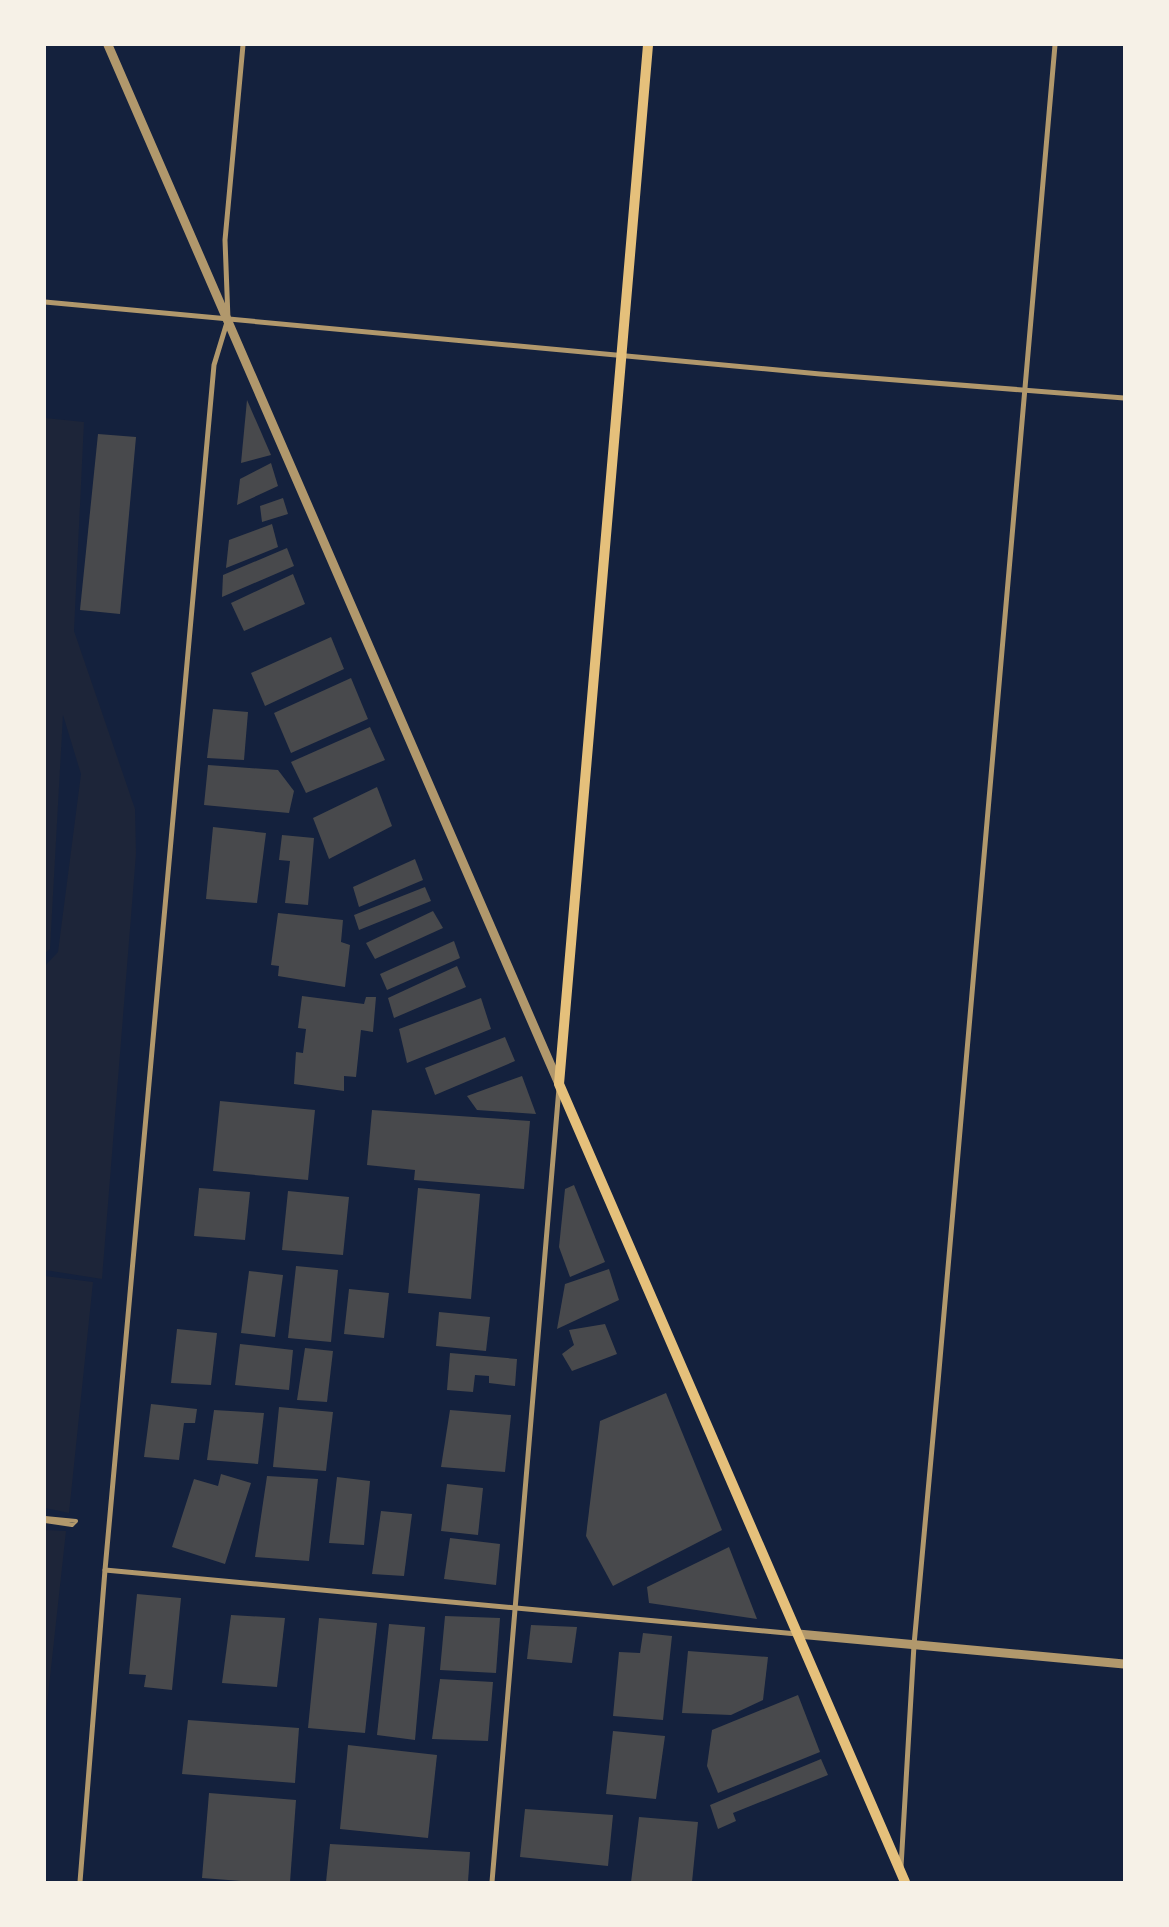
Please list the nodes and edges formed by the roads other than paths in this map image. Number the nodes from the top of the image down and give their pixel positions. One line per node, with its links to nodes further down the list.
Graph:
1 (108, 45): 6 (street)
2 (242, 45): 6 (street)
3 (648, 45): 7 (main road)
4 (1055, 45): 8 (street)
5 (45, 302): 6 (street)
6 (228, 319): 7 (street); 10 (street); 12 (street)
7 (621, 355): 8 (street); 10 (main road)
8 (1024, 390): 9 (street); 15 (street)
9 (1124, 398)
10 (559, 1084): 13 (street); 14 (main road)
11 (45, 1520): 11 (lane)
12 (105, 1570): 13 (street); 18 (street)
13 (516, 1609): 14 (street); 19 (street)
14 (798, 1634): 15 (street); 17 (main road)
15 (914, 1645): 16 (street); 17 (street)
16 (1124, 1664)
17 (900, 1877): 20 (main road)
18 (80, 1882)
19 (492, 1882)
20 (906, 1882)

